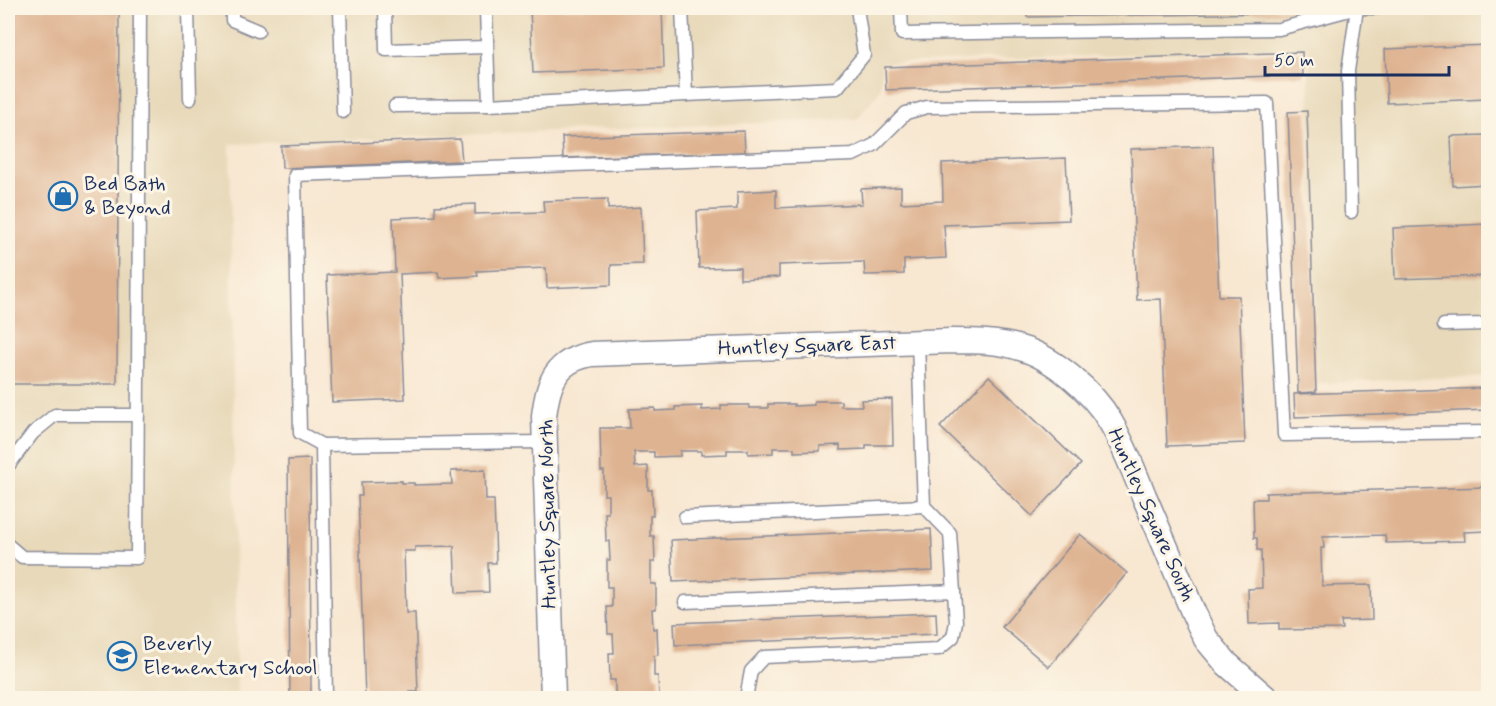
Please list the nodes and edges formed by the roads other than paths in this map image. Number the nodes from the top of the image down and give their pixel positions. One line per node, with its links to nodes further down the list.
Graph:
1 (140, 8): 25 (lane)
2 (188, 8): 15 (lane)
3 (232, 8): 12 (lane)
4 (340, 8): 18 (lane)
5 (384, 8): 13 (lane)
6 (486, 8): 13 (lane)
7 (682, 8): 14 (lane)
8 (858, 8): 14 (lane)
9 (901, 8): 10 (lane)
10 (1358, 8): 11 (lane); 19 (lane)
11 (1377, 8)
12 (258, 31)
13 (487, 46): 16 (lane)
14 (686, 95): 16 (lane)
15 (190, 99)
16 (489, 105): 17 (lane)
17 (395, 106)
18 (343, 112)
19 (1351, 212)
20 (1488, 324): 21 (lane)
21 (1444, 325)
22 (918, 342): 23 (street, Huntley Square East); 24 (street, Huntley Square East); 30 (lane)
23 (1021, 348): 38 (street, Huntley Square South)
24 (592, 354): 27 (street, Huntley Square North)
25 (138, 416): 29 (lane); 32 (lane)
26 (1488, 432): 28 (lane)
27 (544, 442): 28 (lane); 36 (street, Huntley Square North)
28 (322, 445): 35 (lane)
29 (8, 466)
30 (924, 506): 31 (lane); 33 (lane)
31 (685, 518)
32 (8, 545)
33 (954, 591): 34 (lane); 37 (lane)
34 (685, 602)
35 (326, 699)
36 (553, 699)
37 (746, 699)
38 (1266, 699)

